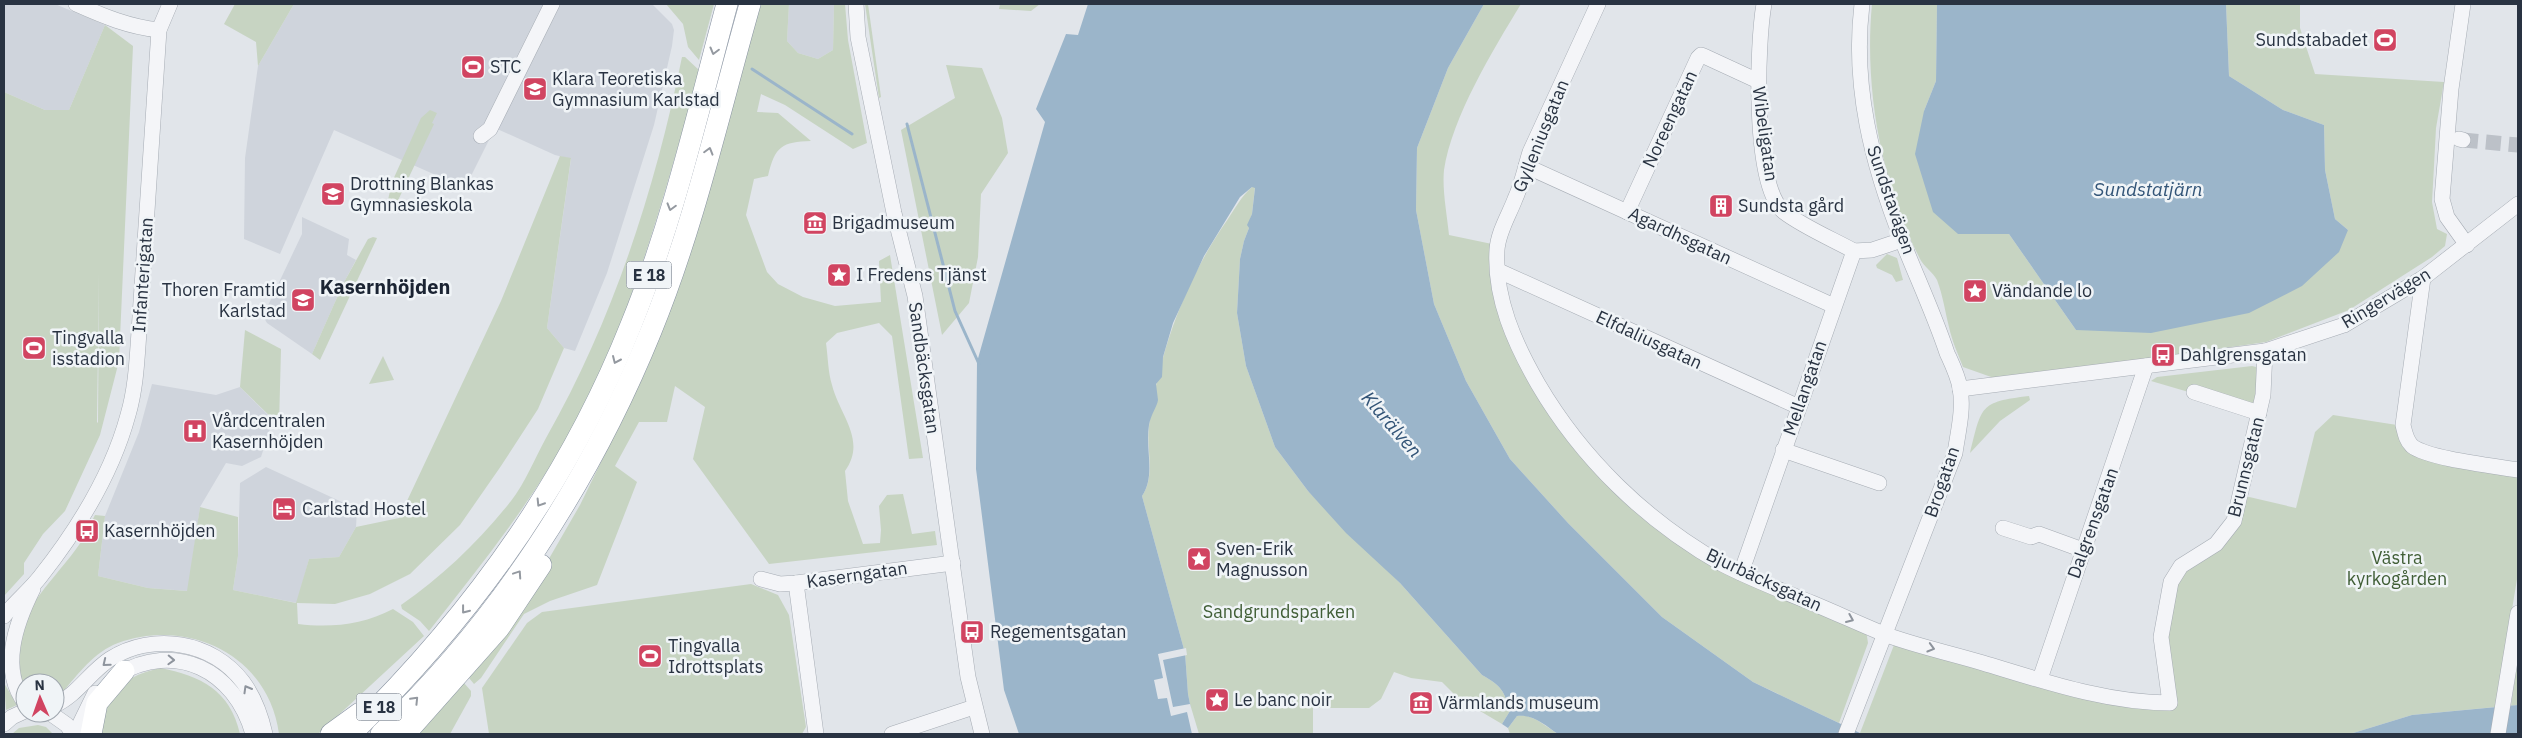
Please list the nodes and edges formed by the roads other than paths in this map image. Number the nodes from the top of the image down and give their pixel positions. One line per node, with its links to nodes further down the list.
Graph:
1 (76, 4): 11 (street)
2 (170, 4): 11 (street, Infanterigatan)
3 (552, 4): 13 (street)
4 (727, 4): 44 (highway, E 18, one-way to 44)
5 (750, 4): 30 (highway, E 18, one-way to 5)
6 (856, 4): 35 (street, Sandbäcksgatan)
7 (1598, 4): 14 (street, Gylleniusgatan)
8 (1764, 4): 12 (street, Wibeligatan)
9 (1862, 4): 17 (street, Sundstavägen)
10 (2463, 4): 18 (street)
11 (159, 30): 38 (street, Infanterigatan)
12 (1758, 81): 16 (street, Noreengatan); 19 (street, Wibeligatan)
13 (481, 136)
14 (1526, 166): 16 (street, Agardhsgatan); 20 (street, Gylleniusgatan)
15 (2518, 204): 18 (street, Ringervägen)
16 (1627, 212): 22 (street, Agardhsgatan)
17 (1902, 240): 19 (street); 25 (street, Sundstavägen)
18 (2467, 245): 21 (street, Ringervägen)
19 (1854, 251): 22 (street, Mellangatan)
20 (1499, 271): 27 (street, Elfdaliusgatan); 36 (street, Bjurbäcksgatan)
21 (2423, 278): 23 (street, Ringervägen); 31 (street)
22 (1834, 306): 27 (street, Mellangatan)
23 (2264, 351): 24 (street, Ringervägen); 28 (street, Brunnsgatan)
24 (2146, 366): 25 (street); 34 (street, Dalgrensgatan)
25 (1960, 389): 42 (street, Brogatan)
26 (2194, 392): 28 (street)
27 (1799, 408): 29 (street, Mellangatan)
28 (2259, 413): 48 (street, Brunnsgatan)
29 (1783, 450): 32 (street); 36 (street, Mellangatan)
30 (594, 453): 59 (highway, E 18, one-way to 30); 60 (highway)
31 (2518, 470)
32 (1879, 483)
33 (2003, 528): 34 (street)
34 (2083, 550): 45 (street, Dalgrensgatan)
35 (953, 563): 39 (street, Kaserngatan); 49 (street, Sandbäcksgatan)
36 (1741, 573): 42 (street, Bjurbäcksgatan, one-way to 42)
37 (761, 579): 39 (street, Kaserngatan)
38 (35, 583): 41 (street, Infanterigatan); 46 (street, Infanterigatan)
39 (796, 583): 61 (street)
40 (2518, 613): 65 (street)
41 (4, 616)
42 (1885, 634): 45 (street, Bjurbäcksgatan, one-way to 45); 64 (street, Brogatan)
43 (124, 671): 53 (street); 54 (highway); 55 (street, one-way to 55)
44 (406, 679): 57 (highway); 58 (highway, E 18)
45 (2040, 679): 48 (street, Bjurbäcksgatan)
46 (15, 691)
47 (65, 700): 56 (street, one-way to 47)
48 (2170, 704)
49 (974, 707): 62 (street); 63 (street, Sandbäcksgatan)
50 (15, 716): 52 (street)
51 (64, 723): 53 (street)
52 (4, 724)
53 (74, 734)
54 (91, 734)
55 (253, 734)
56 (265, 734)
57 (331, 734)
58 (351, 734)
59 (381, 734)
60 (405, 734)
61 (816, 734)
62 (892, 734)
63 (982, 734)
64 (1846, 734)
65 (2498, 734)

